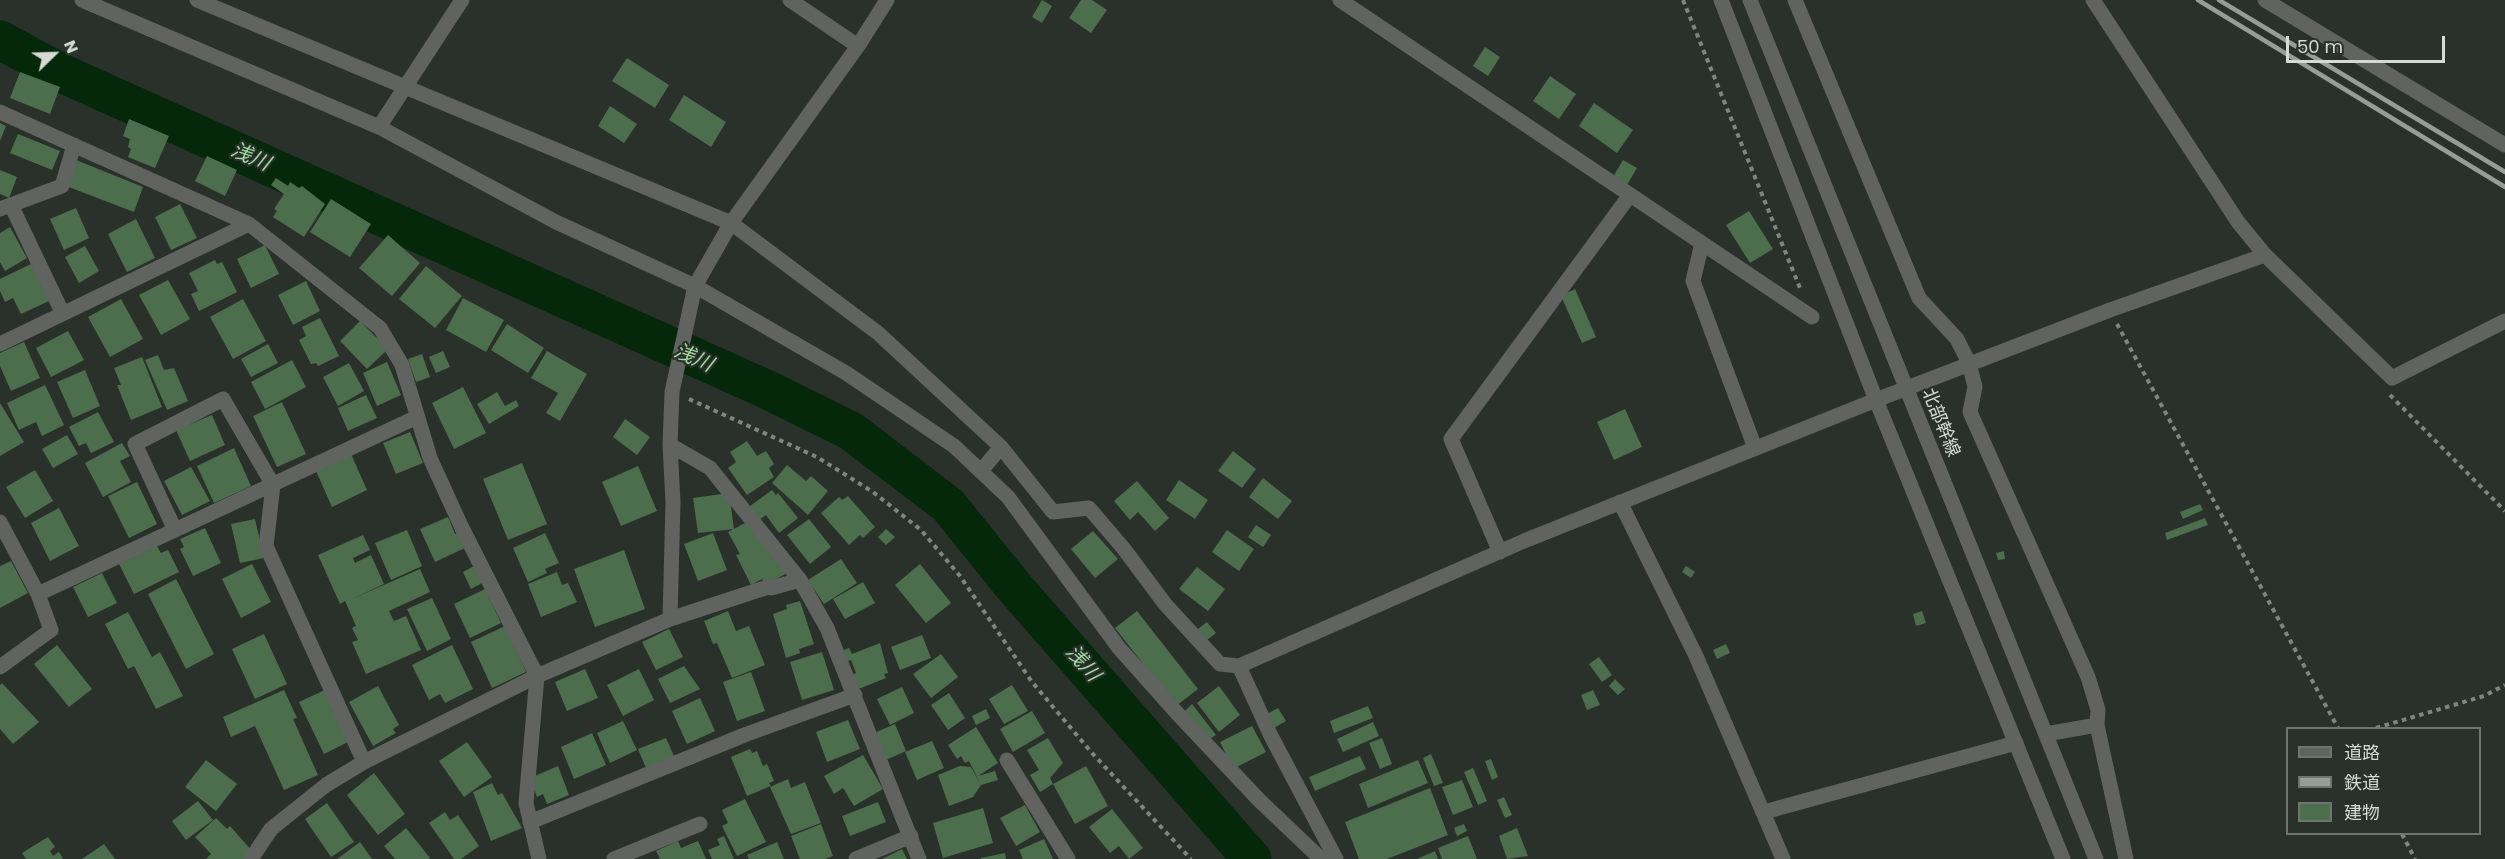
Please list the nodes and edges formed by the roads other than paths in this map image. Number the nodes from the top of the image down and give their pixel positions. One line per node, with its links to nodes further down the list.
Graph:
1 (82, 0): 15 (street)
2 (197, 0): 13 (street)
3 (462, 0): 13 (street)
4 (790, 0): 12 (street)
5 (887, 0): 12 (street)
6 (1340, 0): 18 (street)
7 (1721, 0): 31 (street)
8 (1750, 0): 30 (street, 北部幹線)
9 (1796, 0): 29 (street)
10 (2093, 0): 23 (street)
11 (2265, 0): 17 (street)
12 (858, 46): 20 (street)
13 (406, 88): 15 (street); 20 (street)
14 (0, 112): 16 (street)
15 (380, 127): 24 (street)
16 (74, 145): 19 (street); 21 (street)
17 (2505, 145)
18 (1630, 195): 22 (street); 41 (street)
19 (6, 207): 25 (street)
20 (731, 223): 24 (street); 34 (street)
21 (249, 224): 25 (street); 32 (street)
22 (1702, 243): 26 (street); 35 (street)
23 (2265, 255): 27 (street); 29 (street)
24 (694, 286): 33 (street); 36 (street)
25 (62, 312): 28 (street)
26 (1812, 317)
27 (2505, 321)
28 (0, 344)
29 (1969, 363): 30 (street); 49 (street)
30 (1905, 389): 31 (street); 50 (street, 北部幹線)
31 (1876, 400): 35 (street); 51 (street)
32 (417, 417): 37 (street); 47 (street)
33 (670, 445): 42 (street); 44 (street)
34 (1001, 447): 36 (street); 45 (street)
35 (1755, 448): 38 (street)
36 (981, 471): 64 (street)
37 (273, 485): 40 (street); 40 (street); 53 (street)
38 (1620, 502): 41 (street); 54 (street)
39 (0, 522): 43 (street)
40 (175, 530): 43 (street)
41 (1500, 552): 45 (street)
42 (800, 580): 44 (street); 48 (street)
43 (38, 594): 46 (street)
44 (670, 619): 47 (street)
45 (1239, 666): 65 (street)
46 (0, 667)
47 (537, 676): 53 (street); 55 (street)
48 (855, 695): 55 (street); 57 (street)
49 (2097, 725): 50 (street); 69 (street)
50 (2046, 734): 68 (street, 北部幹線)
51 (2016, 743): 54 (street); 67 (street)
52 (1007, 760): 63 (street)
53 (364, 762): 58 (street)
54 (1764, 812): 66 (street)
55 (530, 822): 59 (street)
56 (700, 824): 60 (street)
57 (911, 836): 61 (street); 62 (street)
58 (251, 859)
59 (539, 859)
60 (614, 859)
61 (856, 859)
62 (919, 859)
63 (1068, 859)
64 (1321, 859)
65 (1336, 859)
66 (1783, 859)
67 (2063, 859)
68 (2096, 859)
69 (2126, 859)

